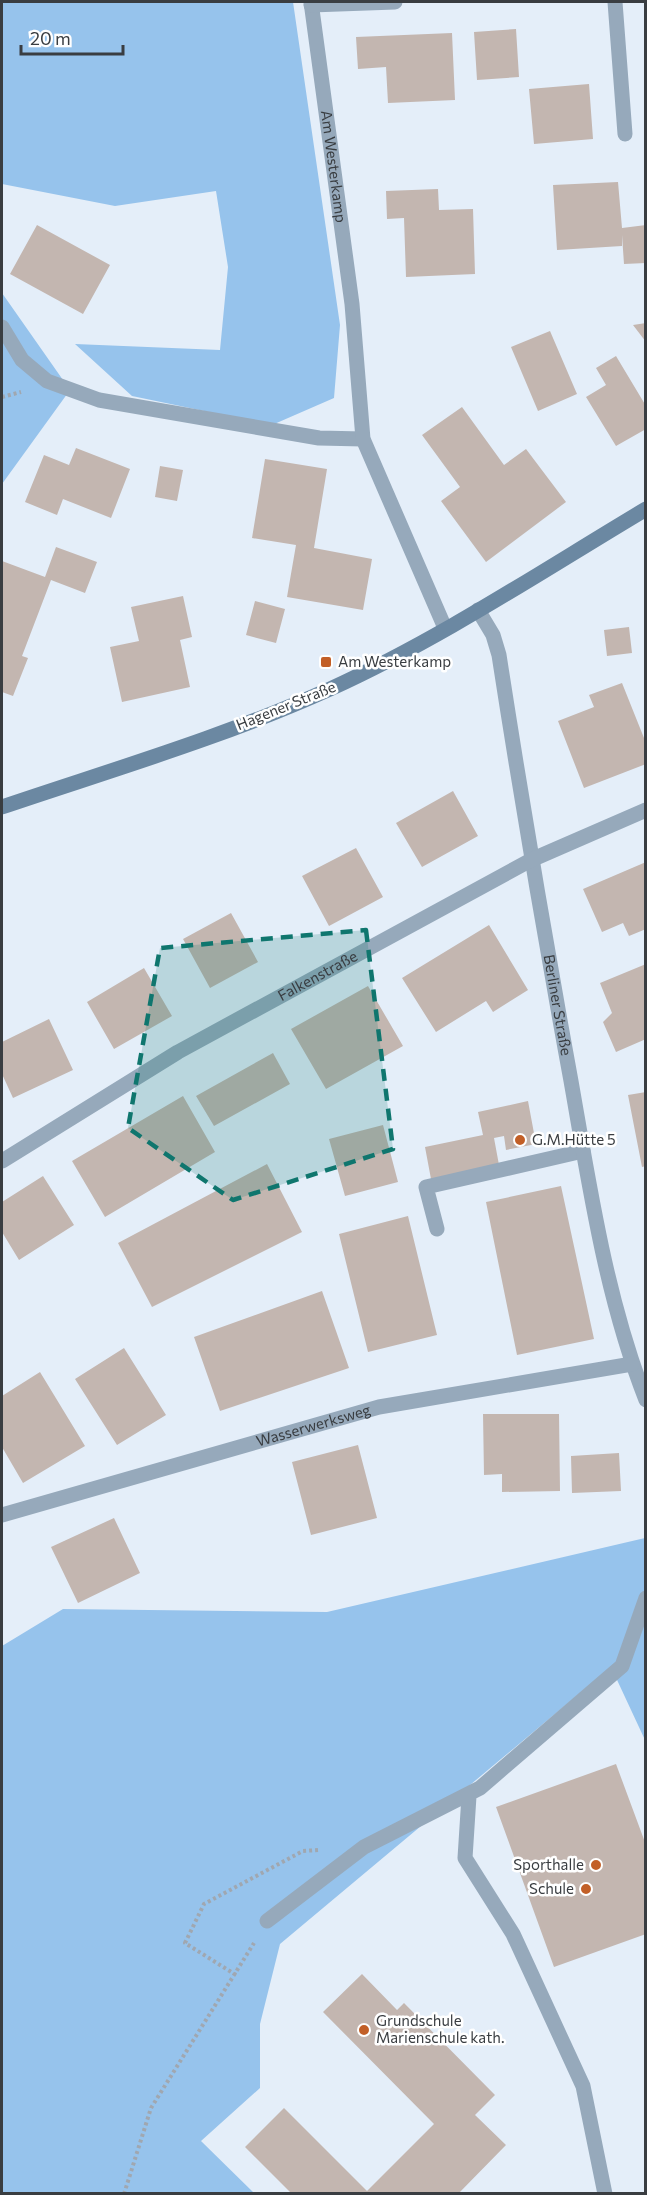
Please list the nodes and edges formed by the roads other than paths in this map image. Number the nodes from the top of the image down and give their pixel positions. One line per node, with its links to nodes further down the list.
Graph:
1 (395, 2): 3 (street)
2 (615, 2): 4 (street)
3 (311, 3): 6 (street, Am Westerkamp)
4 (625, 134)
5 (2, 327): 6 (street)
6 (363, 439): 9 (street, Am Westerkamp)
7 (645, 509): 8 (main road, Hagener Straße)
8 (477, 610): 9 (main road, Hagener Straße); 12 (street, Berliner Straße)
9 (445, 628): 10 (main road, Hagener Straße)
10 (2, 807)
11 (645, 810): 12 (street, Falkenstraße)
12 (531, 860): 13 (street, Berliner Straße); 14 (street, Falkenstraße)
13 (583, 1151): 15 (street); 16 (street, Berliner Straße)
14 (2, 1161)
15 (437, 1228)
16 (632, 1364): 17 (street, Berliner Straße); 18 (street, Wasserwerksweg)
17 (645, 1400)
18 (2, 1515)
19 (645, 1598): 20 (street)
20 (469, 1796): 21 (street); 22 (street)
21 (267, 1921)
22 (605, 2193)

